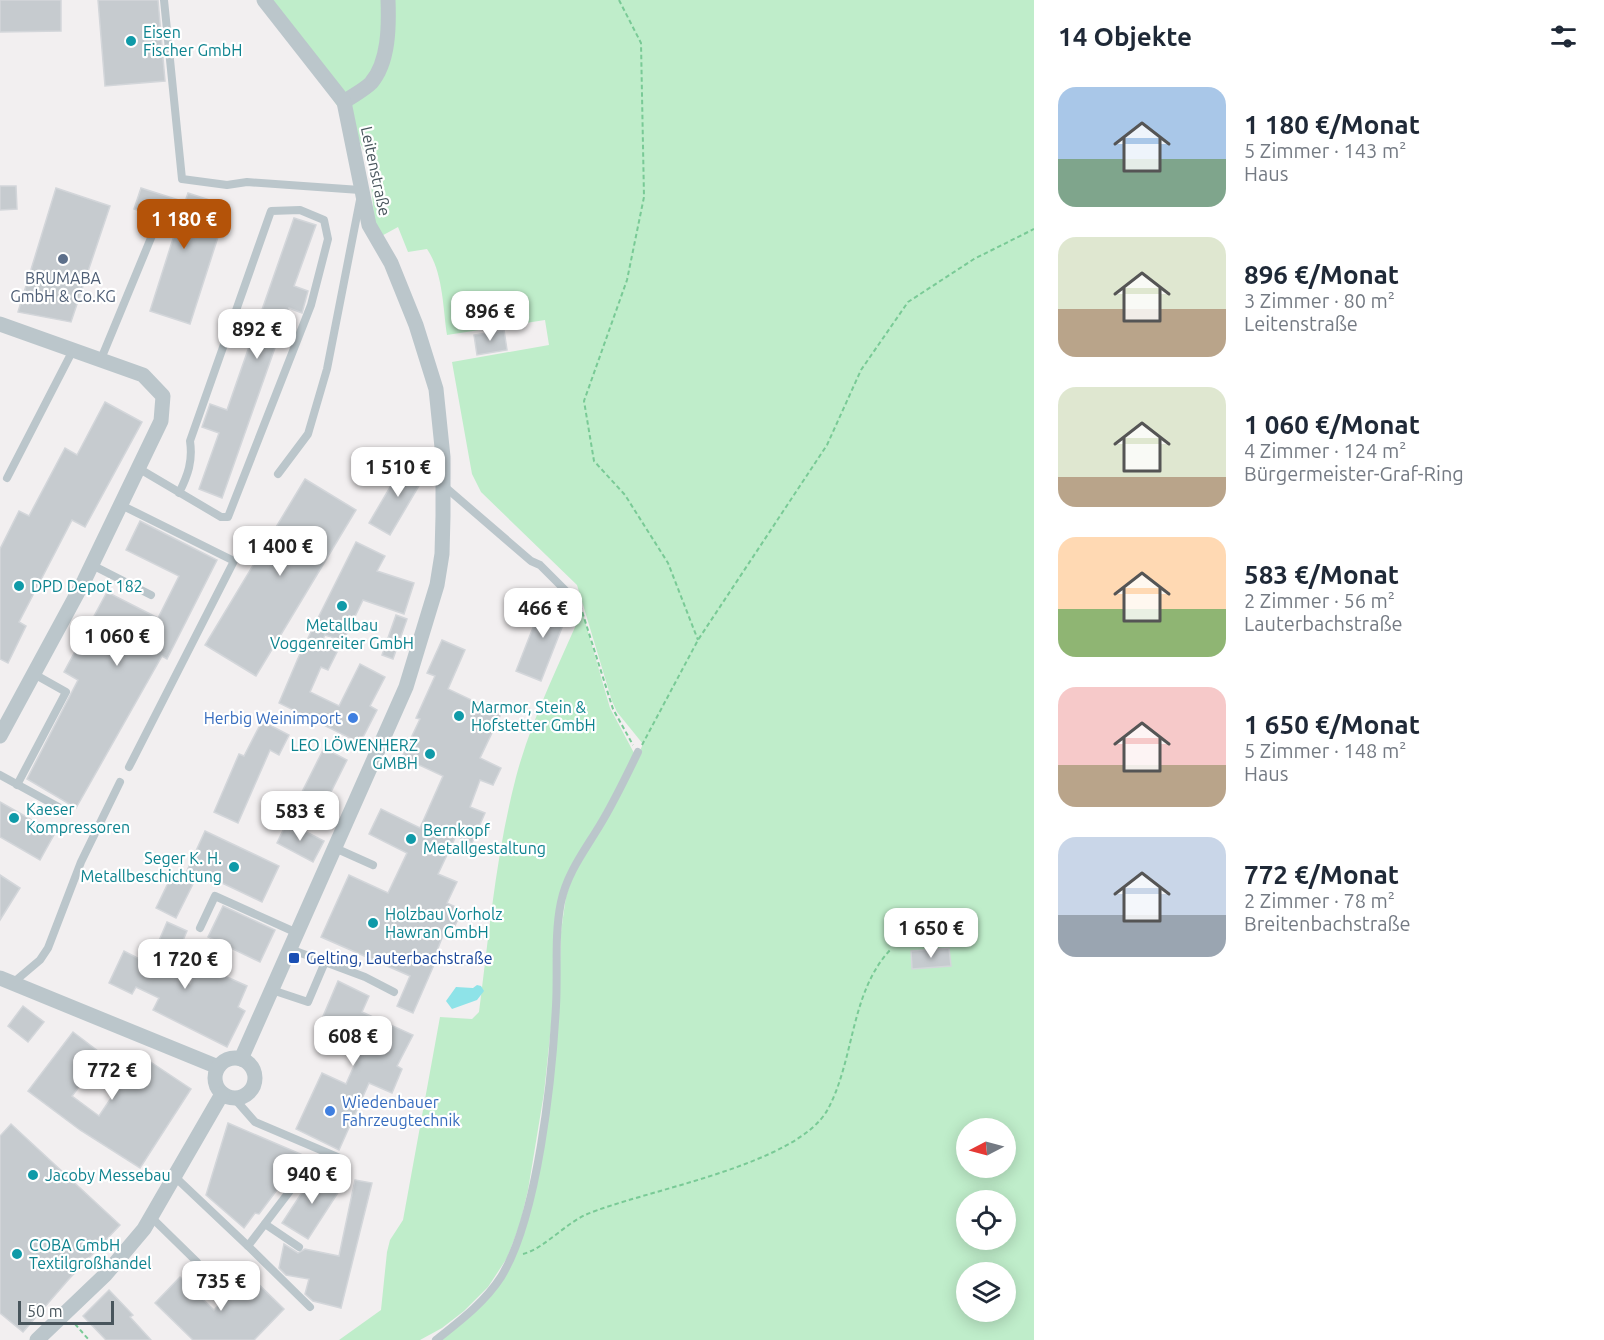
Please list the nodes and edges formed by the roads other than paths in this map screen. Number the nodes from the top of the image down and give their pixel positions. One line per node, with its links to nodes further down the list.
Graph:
1 (164, 0): 5 (lane)
2 (264, 0): 4 (street, Leitenstraße)
3 (388, 0): 4 (street)
4 (344, 102): 5 (street, Leitenstraße)
5 (360, 193): 11 (lane); 13 (street, Leitenstraße)
6 (158, 221): 9 (lane)
7 (0, 324): 8 (street)
8 (74, 348): 9 (street); 12 (lane)
9 (101, 359): 10 (street)
10 (138, 468): 14 (lane); 15 (street)
11 (278, 474)
12 (7, 478)
13 (444, 486): 18 (lane); 28 (street, Leitenstraße)
14 (179, 493): 14 (lane)
15 (121, 506): 16 (street); 23 (lane)
16 (92, 565): 17 (lane); 19 (street)
17 (152, 595)
18 (573, 598)
19 (34, 674): 20 (street); 26 (lane)
20 (5, 716): 21 (street)
21 (0, 736)
22 (638, 752): 50 (lane)
23 (129, 767)
24 (0, 775): 26 (lane)
25 (120, 782): 34 (lane)
26 (17, 784): 27 (lane)
27 (64, 810)
28 (334, 848): 29 (lane); 31 (street, Leitenstraße)
29 (373, 865)
30 (200, 928): 31 (lane)
31 (297, 933): 32 (street, Leitenstraße)
32 (290, 949): 33 (lane); 35 (street, Leitenstraße)
33 (325, 962): 35 (lane); 36 (lane)
34 (7, 980): 38 (street)
35 (272, 990): 37 (street, Leitenstraße)
36 (394, 992)
37 (241, 1059): 38 (street); 39 (street)
38 (218, 1067): 39 (street)
39 (228, 1096): 40 (lane); 42 (street)
40 (342, 1159)
41 (308, 1167): 44 (lane)
42 (174, 1176): 43 (street); 45 (lane)
43 (151, 1217): 47 (lane); 49 (street)
44 (265, 1224): 45 (lane); 46 (lane)
45 (248, 1246): 48 (lane)
46 (299, 1247)
47 (197, 1263)
48 (310, 1307)
49 (37, 1340)
50 (436, 1340)

